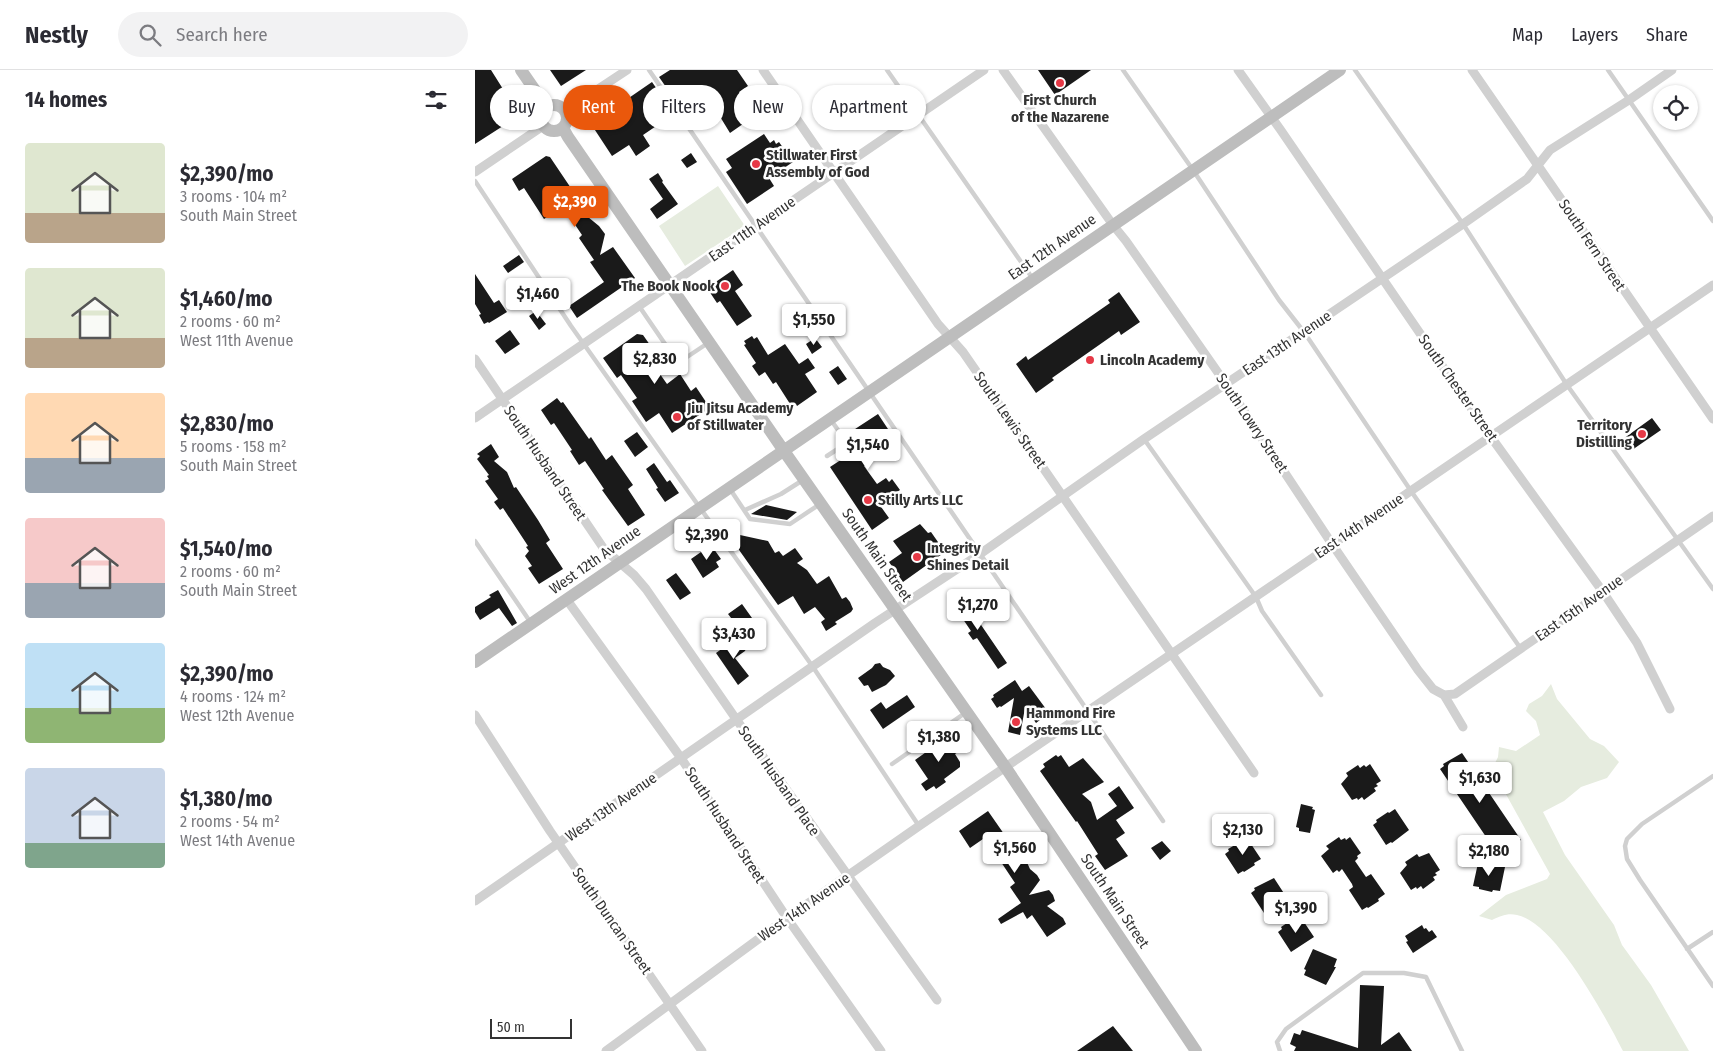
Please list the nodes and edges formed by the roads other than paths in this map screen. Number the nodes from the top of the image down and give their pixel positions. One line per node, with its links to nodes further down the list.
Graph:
1 (521, 70): 15 (main road)
2 (627, 70): 16 (street)
3 (649, 70): 34 (lane)
4 (763, 70): 30 (street, South Lewis Street)
5 (887, 70): 17 (lane)
6 (984, 70): 19 (street, East 11th Avenue)
7 (1003, 70): 35 (street, South Lowry Street)
8 (1123, 70): 28 (lane)
9 (1238, 70): 20 (street, South Chester Street)
10 (1340, 70): 20 (main road, East 12th Avenue)
11 (1355, 70): 33 (lane)
12 (1471, 70): 27 (street, South Fern Street)
13 (1608, 70): 18 (lane)
14 (1672, 70): 18 (street, East 13th Avenue)
15 (531, 85)
16 (604, 85)
17 (897, 85)
18 (1629, 100): 27 (street, East 13th Avenue); 32 (lane)
19 (926, 110)
20 (1272, 117): 28 (main road, East 12th Avenue); 36 (street, South Chester Street)
21 (926, 126): 37 (lane)
22 (563, 128): 24 (main road)
23 (537, 130): 29 (street)
24 (549, 130)
25 (564, 130): 39 (main road, South Main Street)
26 (896, 130): 30 (street, East 11th Avenue)
27 (1538, 165): 33 (street, East 13th Avenue); 41 (street, South Fern Street)
28 (1193, 170): 35 (main road, East 12th Avenue); 42 (lane)
29 (475, 172)
30 (834, 173): 34 (street, East 11th Avenue); 43 (street, South Lewis Street)
31 (475, 181): 45 (lane)
32 (1713, 221)
33 (1463, 224): 36 (street, East 13th Avenue); 48 (lane)
34 (756, 226): 39 (street, East 11th Avenue); 49 (lane)
35 (1113, 226): 37 (main road, East 12th Avenue); 47 (street, South Lowry Street)
36 (1383, 278): 42 (street, East 13th Avenue); 54 (street, South Chester Street)
37 (1034, 280): 43 (main road, East 12th Avenue)
38 (1713, 285): 41 (street, East 14th Avenue)
39 (669, 286): 40 (street, East 11th Avenue); 44 (main road, South Main Street)
40 (638, 305): 44 (lane); 45 (street, East 11th Avenue)
41 (1649, 329): 48 (street, East 14th Avenue); 53 (street, South Fern Street)
42 (1304, 332): 47 (street, East 13th Avenue); 60 (lane)
43 (949, 337): 49 (main road, East 12th Avenue); 61 (street, South Lewis Street)
44 (709, 342): 56 (main road, South Main Street)
45 (583, 343): 50 (street, East 11th Avenue); 63 (lane)
46 (475, 359): 50 (street, South Husband Street)
47 (1226, 384): 55 (street, East 13th Avenue); 68 (street, South Lowry Street)
48 (1567, 385): 54 (street, East 14th Avenue); 66 (lane)
49 (869, 392): 52 (main road, East 12th Avenue); 69 (lane)
50 (502, 400): 51 (street, East 11th Avenue); 70 (street, South Husband Street)
51 (475, 418)
52 (831, 419): 56 (main road, East 12th Avenue); 57 (lane)
53 (1713, 419)
54 (1491, 437): 60 (street, East 14th Avenue); 72 (street, South Chester Street)
55 (1144, 440): 61 (street, East 13th Avenue); 73 (lane)
56 (784, 451): 58 (main road, South Main Street); 59 (main road, West 12th Avenue)
57 (827, 456)
58 (804, 480): 62 (main road, South Main Street); 64 (lane)
59 (729, 488): 63 (main road, West 12th Avenue); 64 (lane)
60 (1411, 491): 68 (street, East 14th Avenue); 77 (lane)
61 (1063, 496): 69 (street, East 13th Avenue); 78 (street, South Lewis Street)
62 (821, 504): 64 (lane); 75 (main road, South Main Street)
63 (699, 508): 70 (main road, West 12th Avenue); 80 (lane)
64 (745, 510)
65 (1713, 516): 66 (street, East 15th Avenue)
66 (1679, 540): 71 (lane); 72 (street, East 15th Avenue)
67 (475, 541): 76 (lane)
68 (1332, 544): 73 (street, East 14th Avenue); 82 (street, South Lowry Street)
69 (980, 554): 75 (street, East 13th Avenue); 84 (lane)
70 (620, 563): 74 (main road, West 12th Avenue); 87 (street, South Husband Place)
71 (1713, 589)
72 (1603, 592): 77 (street, East 15th Avenue); 83 (street, South Chester Street)
73 (1256, 597): 78 (street, East 14th Avenue); 81 (lane)
74 (567, 600): 76 (main road, West 12th Avenue); 89 (street, South Husband Street)
75 (896, 610): 80 (street, West 13th Avenue); 85 (main road, South Main Street)
76 (531, 623): 79 (main road, West 12th Avenue)
77 (1521, 648): 82 (street, East 15th Avenue)
78 (1172, 655): 84 (street, East 14th Avenue); 92 (street, South Lewis Street)
79 (475, 662)
80 (813, 667): 87 (street, West 13th Avenue); 95 (lane)
81 (1321, 695)
82 (1444, 695): 88 (street, South Lowry Street)
83 (1670, 709)
84 (1087, 711): 91 (street, East 14th Avenue); 94 (lane)
85 (967, 712): 90 (lane); 91 (main road, South Main Street)
86 (475, 715): 96 (street, South Duncan Street)
87 (736, 719): 89 (street, West 13th Avenue); 97 (street, South Husband Place)
88 (1463, 727)
89 (681, 758): 96 (street, West 13th Avenue); 99 (street, South Husband Street)
90 (892, 764)
91 (1005, 768): 95 (street, West 14th Avenue); 108 (main road, South Main Street)
92 (1254, 773)
93 (1713, 776): 101 (lane)
94 (1163, 821)
95 (919, 826): 97 (street, West 14th Avenue)
96 (558, 844): 98 (street, West 13th Avenue); 104 (street, South Duncan Street)
97 (848, 877): 99 (street, West 14th Avenue); 103 (street, South Husband Place)
98 (475, 901)
99 (787, 918): 104 (street, West 14th Avenue); 107 (street, South Husband Street)
100 (1713, 932): 101 (lane)
101 (1687, 949): 102 (lane)
102 (1713, 986)
103 (937, 1000)
104 (669, 1004): 105 (street, West 14th Avenue); 106 (street, South Duncan Street)
105 (606, 1051)
106 (702, 1051)
107 (881, 1051)
108 (1196, 1051)
109 (1280, 1051): 110 (lane)
110 (1462, 1051)

